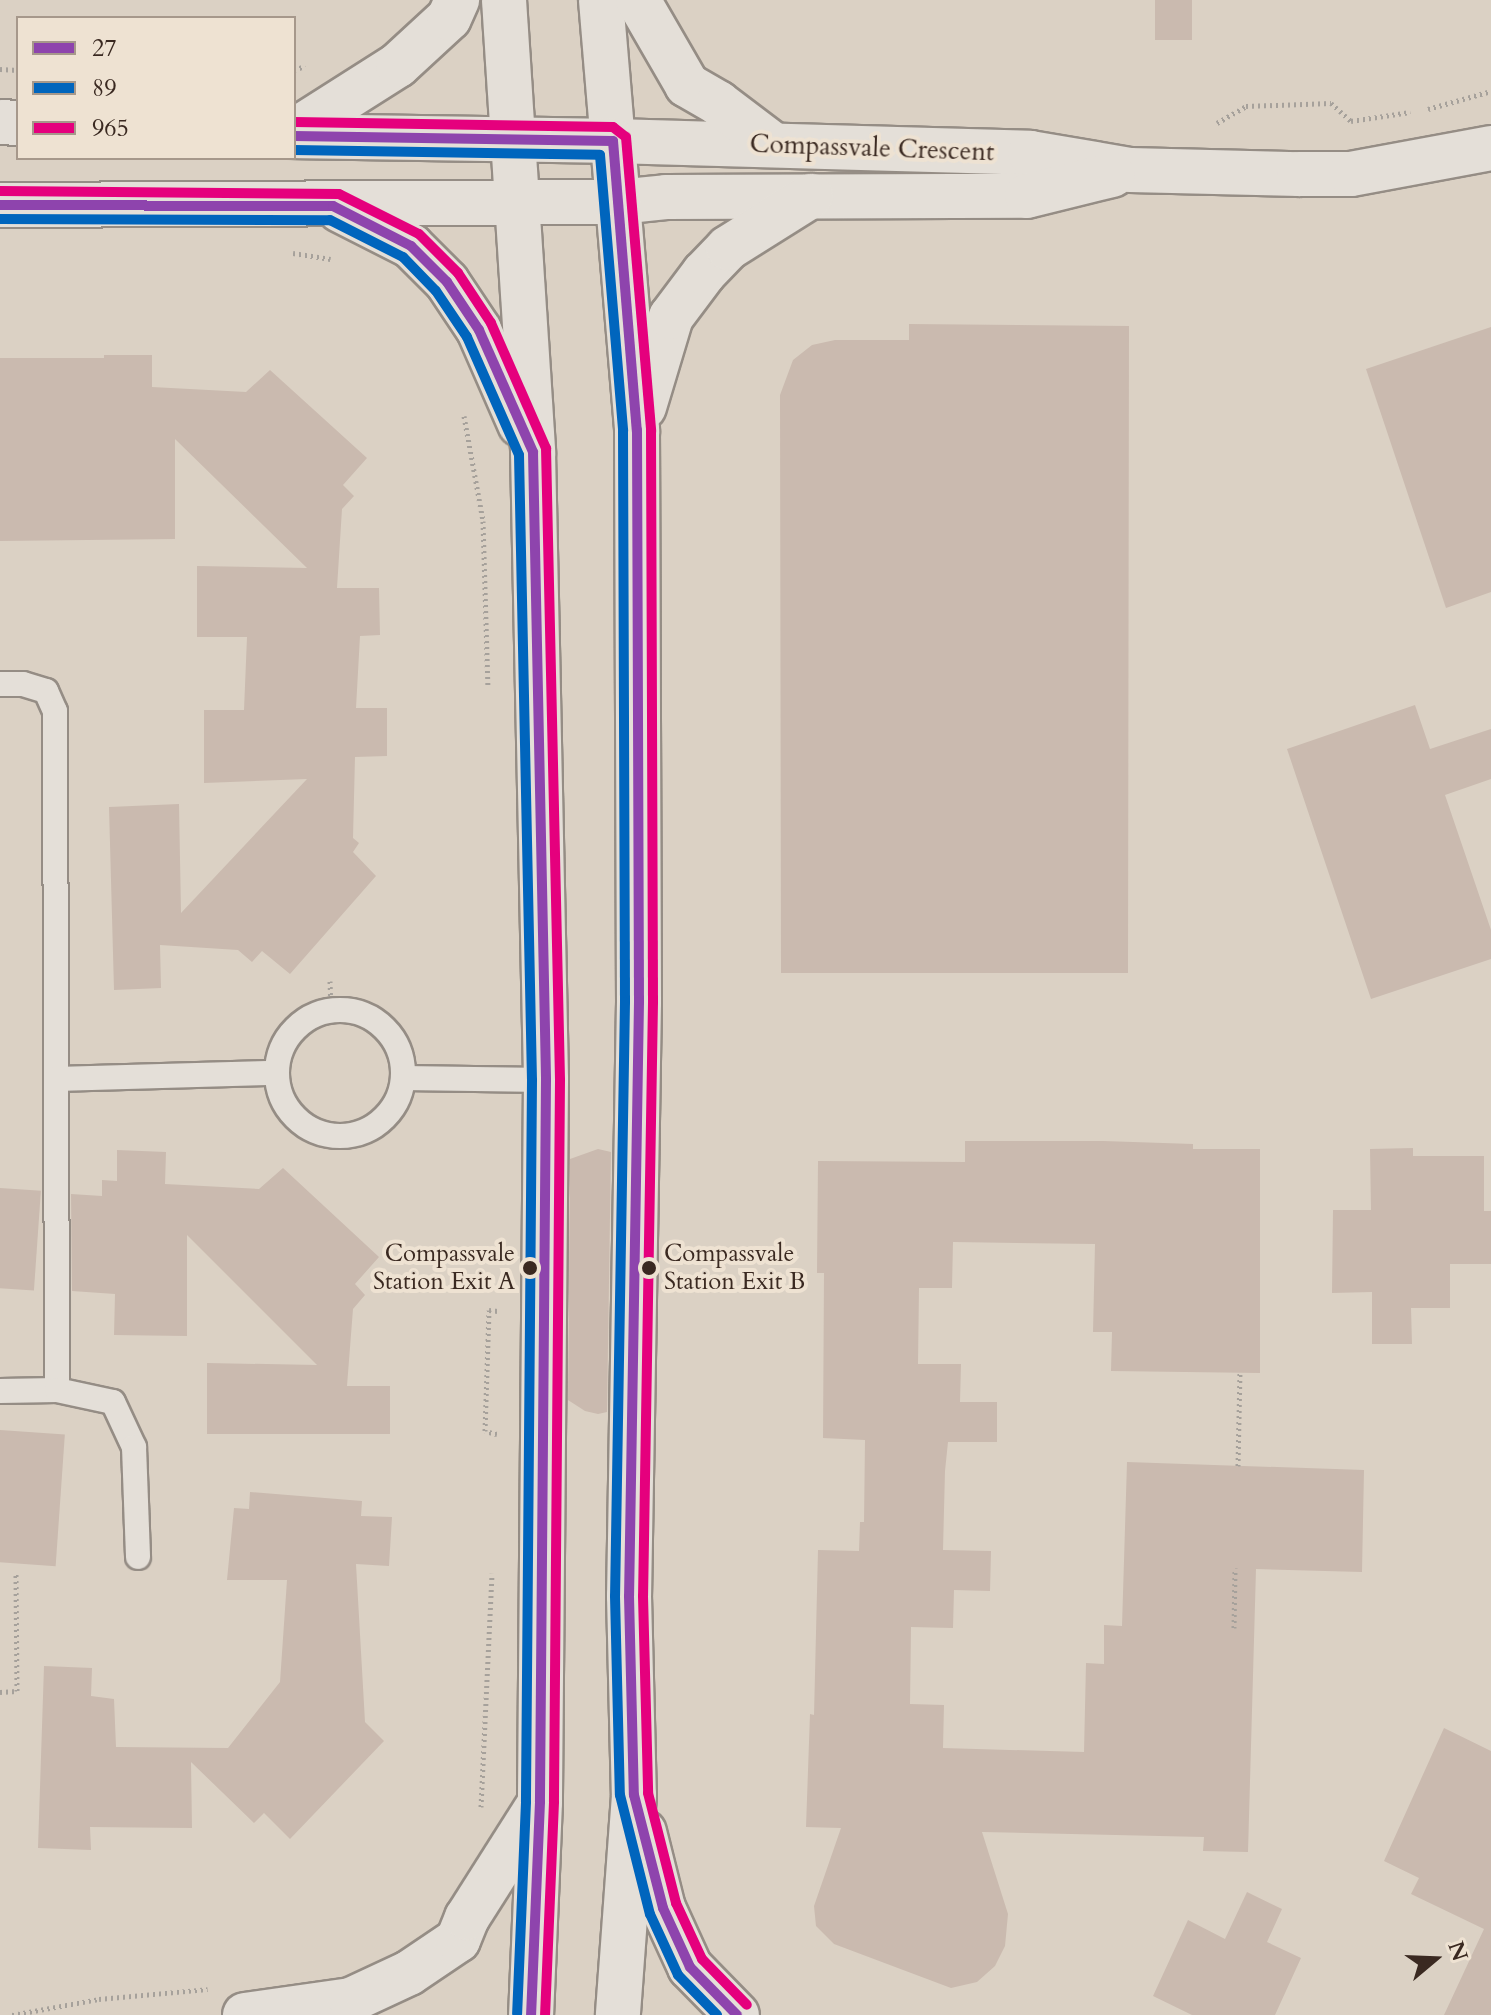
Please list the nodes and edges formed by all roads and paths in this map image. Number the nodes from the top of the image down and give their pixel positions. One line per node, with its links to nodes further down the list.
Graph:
1 (457, 0): 7 (street)
2 (504, 0): 9 (street)
3 (601, 0): 10 (street)
4 (638, 0): 11 (street)
5 (1491, 91): 6 (path)
6 (1206, 123)
7 (296, 133)
8 (296, 134): 9 (street, Compassvale Crescent)
9 (513, 140): 10 (street, Compassvale Crescent); 16 (street)
10 (613, 141): 11 (street, Compassvale Crescent); 15 (street)
11 (772, 144): 13 (street, Compassvale Crescent)
12 (1491, 148): 13 (street, Compassvale Crescent)
13 (1130, 170): 14 (street, Compassvale Crescent)
14 (811, 196): 15 (street, Compassvale Crescent); 22 (street)
15 (618, 202): 16 (street, Compassvale Crescent); 22 (street)
16 (517, 203): 18 (street, Compassvale Crescent); 23 (street)
17 (0, 205): 18 (street, Compassvale Crescent)
18 (333, 206): 23 (street)
19 (284, 253): 20 (path)
20 (343, 261)
21 (463, 411): 25 (path)
22 (637, 430): 44 (street)
23 (533, 452): 31 (street)
24 (0, 684): 30 (lane)
25 (488, 688)
26 (330, 981): 27 (path)
27 (331, 1010): 28 (lane); 29 (lane)
28 (276, 1073): 29 (lane); 30 (lane)
29 (403, 1078): 31 (lane)
30 (56, 1079): 33 (lane)
31 (546, 1080): 45 (street)
32 (1240, 1373): 37 (path)
33 (57, 1390): 34 (lane); 38 (lane)
34 (0, 1391)
35 (508, 1435): 36 (path)
36 (498, 1450)
37 (1238, 1466)
38 (138, 1557)
39 (493, 1560): 46 (path)
40 (1235, 1568): 42 (path)
41 (16, 1572): 43 (path)
42 (1234, 1628)
43 (0, 1692)
44 (634, 1795): 51 (street); 52 (street)
45 (540, 1802): 49 (street); 50 (street)
46 (481, 1811)
47 (99, 1999): 48 (path)
48 (12, 2015)
49 (245, 2015)
50 (531, 2015)
51 (618, 2015)
52 (737, 2015)

